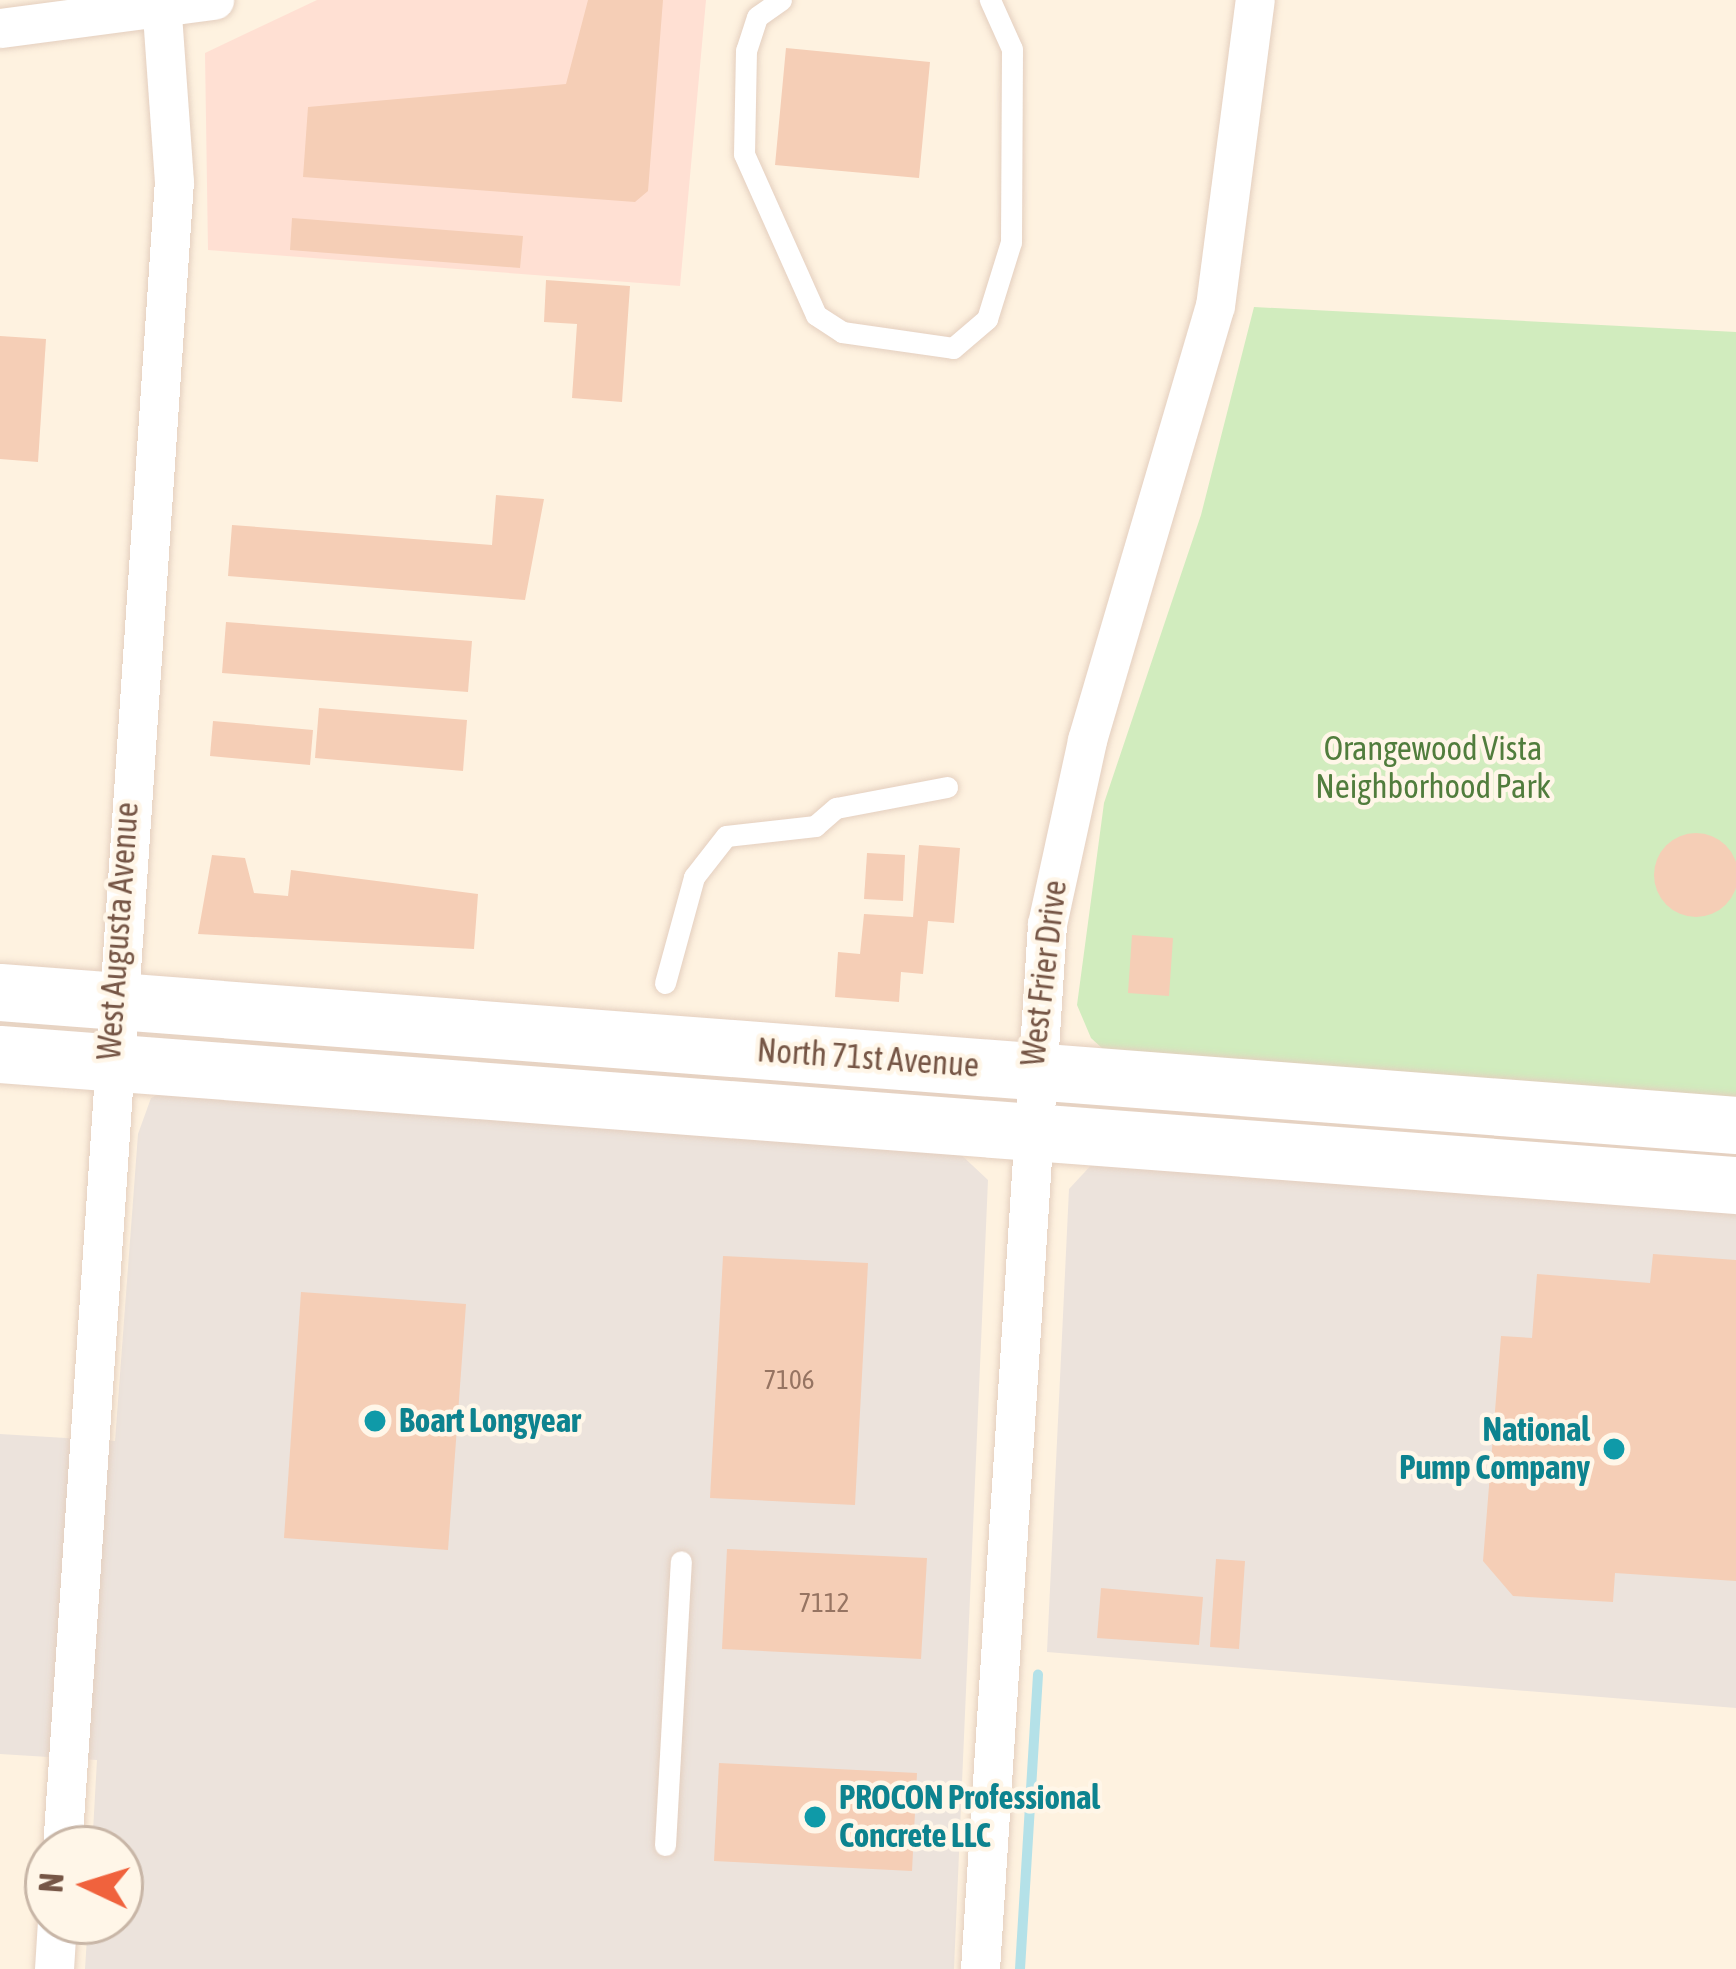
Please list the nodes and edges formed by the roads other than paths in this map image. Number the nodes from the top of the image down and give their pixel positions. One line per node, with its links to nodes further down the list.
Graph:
1 (214, 0): 5 (street)
2 (781, 0): 3 (lane)
3 (990, 0)
4 (1256, 0): 14 (street, West Frier Drive)
5 (162, 14): 6 (street); 10 (street, West Augusta Avenue)
6 (0, 28)
7 (947, 787): 8 (lane)
8 (665, 983)
9 (0, 992): 10 (street, North 71st Avenue)
10 (113, 1001): 11 (street, North 71st Avenue); 13 (street, West Augusta Avenue)
11 (662, 1042): 14 (street, North 71st Avenue); 15 (street)
12 (0, 1054): 13 (street, North 71st Avenue)
13 (109, 1062): 15 (street, North 71st Avenue); 22 (street, West Augusta Avenue)
14 (1031, 1070): 16 (street, North 71st Avenue); 18 (street, West Frier Drive)
15 (658, 1104): 18 (street, North 71st Avenue)
16 (1521, 1109): 17 (street, North 71st Avenue); 19 (street)
17 (1736, 1125)
18 (1028, 1132): 19 (street, North 71st Avenue); 24 (street, West Frier Drive)
19 (1516, 1169): 20 (street, North 71st Avenue)
20 (1736, 1185)
21 (681, 1561): 23 (lane)
22 (63, 1825)
23 (665, 1845)
24 (980, 1969)

